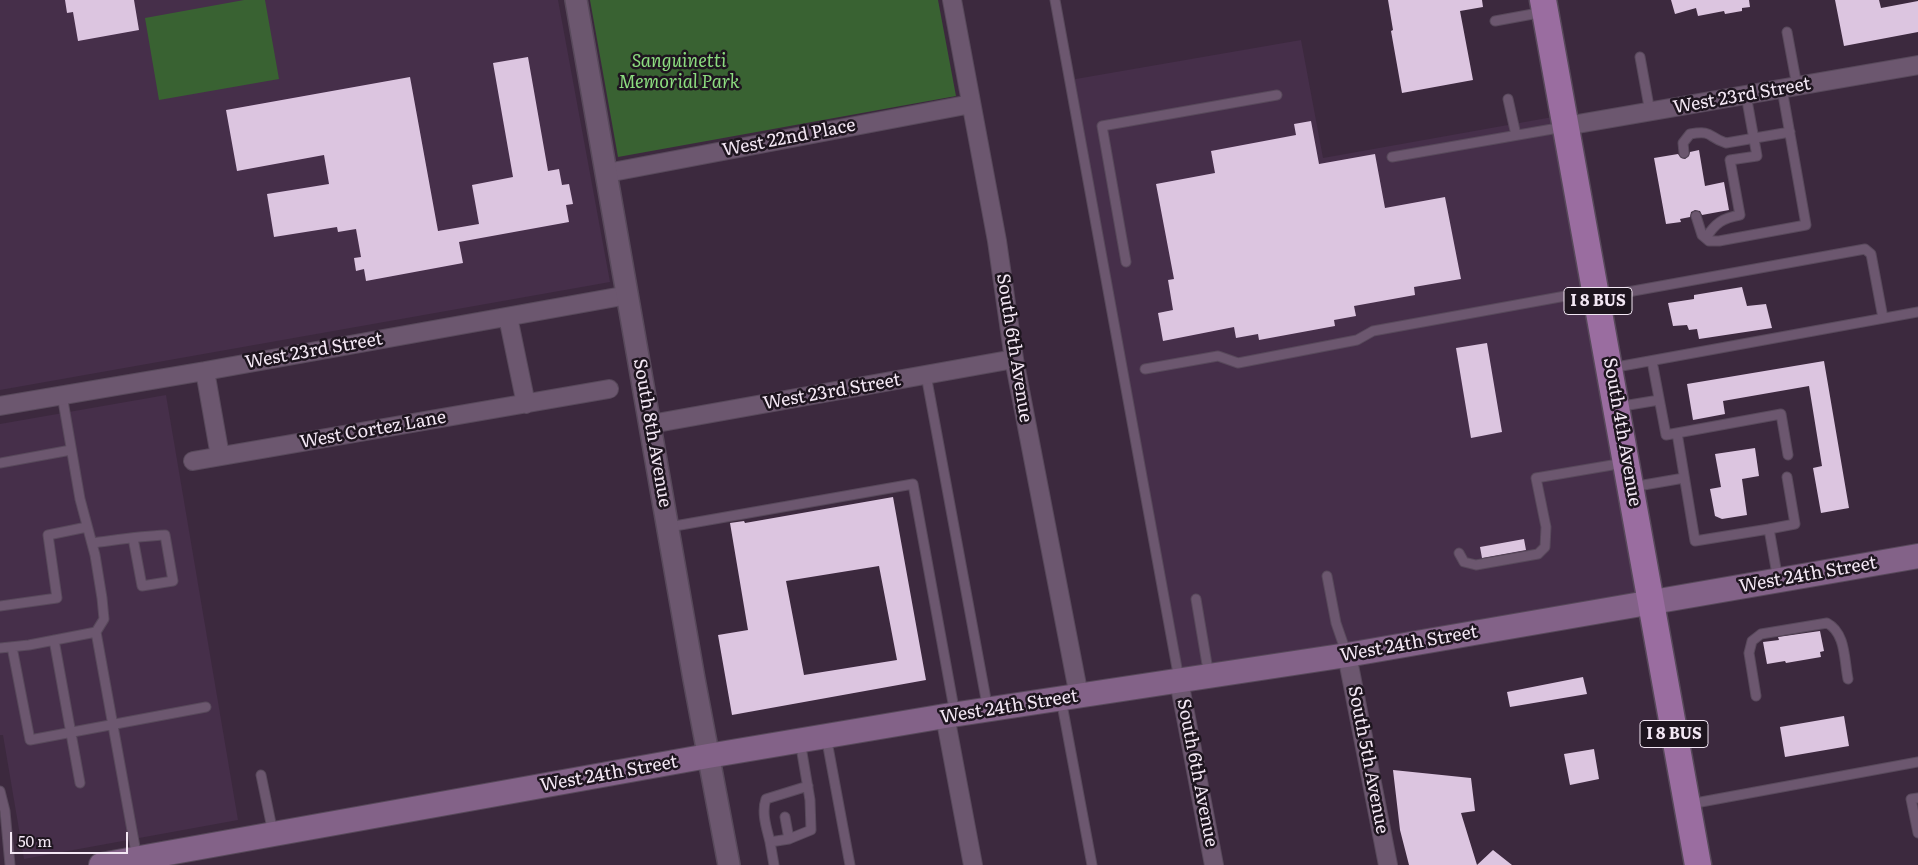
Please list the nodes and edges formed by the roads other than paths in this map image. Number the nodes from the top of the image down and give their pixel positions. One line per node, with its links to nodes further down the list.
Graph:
1 (576, 0): 21 (street, South 8th Avenue)
2 (952, 0): 13 (street, South 6th Avenue)
3 (1055, 0): 71 (lane)
4 (1544, 6): 5 (lane); 15 (main road, South 4th Avenue / I 8 BUS)
5 (1495, 21)
6 (1787, 32): 9 (lane)
7 (1640, 57): 14 (lane)
8 (1918, 65): 9 (street, West 23rd Street)
9 (1790, 87): 11 (street, West 23rd Street); 16 (lane)
10 (1278, 95): 24 (lane)
11 (1746, 95): 14 (street, West 23rd Street); 18 (lane)
12 (1508, 99): 17 (lane)
13 (971, 104): 21 (street, West 22nd Place); 30 (street, South 6th Avenue)
14 (1650, 112): 15 (street, West 23rd Street)
15 (1566, 126): 17 (lane); 25 (main road, South 4th Avenue / I 8 BUS)
16 (1790, 132): 18 (lane); 23 (lane)
17 (1516, 135): 20 (lane)
18 (1754, 138): 19 (lane); 23 (lane)
19 (1684, 153)
20 (1392, 157)
21 (607, 173): 26 (street, South 8th Avenue)
22 (1696, 216): 23 (lane)
23 (1706, 238)
24 (1126, 262)
25 (1597, 294): 29 (lane); 32 (main road, South 4th Avenue / I 8 BUS); 33 (lane)
26 (628, 295): 28 (street, West 23rd Street); 42 (street, South 8th Avenue)
27 (1918, 312): 29 (lane)
28 (508, 317): 34 (street, West 23rd Street); 39 (street)
29 (1883, 318): 31 (lane)
30 (1014, 359): 35 (street, West 23rd Street); 73 (street, South 6th Avenue)
31 (1652, 361): 32 (lane); 38 (lane)
32 (1610, 368): 41 (main road, South 4th Avenue / I 8 BUS)
33 (1145, 369)
34 (206, 371): 37 (street, West 23rd Street); 46 (street)
35 (926, 375): 42 (street, West 23rd Street); 75 (lane)
36 (609, 389): 39 (street, West Cortez Lane)
37 (62, 395): 40 (street, West 23rd Street); 44 (lane)
38 (1659, 400): 41 (lane); 43 (lane)
39 (526, 404): 46 (street, West Cortez Lane)
40 (0, 406)
41 (1617, 407): 49 (main road, South 4th Avenue / I 8 BUS)
42 (651, 424): 53 (street, South 8th Avenue)
43 (1677, 433): 45 (lane); 51 (lane)
44 (71, 450): 48 (lane); 52 (lane)
45 (1788, 455)
46 (220, 456): 47 (street, West Cortez Lane)
47 (193, 461)
48 (0, 463)
49 (1629, 475): 51 (lane); 57 (lane); 62 (main road, South 4th Avenue / I 8 BUS)
50 (1787, 477): 54 (lane)
51 (1684, 478): 54 (lane)
52 (87, 527): 56 (lane); 63 (lane)
53 (669, 527): 76 (lane); 81 (street, South 8th Avenue)
54 (1769, 529): 60 (lane)
55 (133, 538): 55 (lane); 56 (lane)
56 (92, 543): 64 (lane)
57 (1459, 553)
58 (1918, 556): 60 (main road, West 24th Street)
59 (1327, 576): 68 (lane)
60 (1778, 580): 62 (main road, West 24th Street)
61 (1196, 600): 69 (lane)
62 (1652, 602): 68 (main road, West 24th Street); 88 (main road, South 4th Avenue / I 8 BUS)
63 (0, 606)
64 (96, 632): 65 (lane); 77 (lane)
65 (54, 640): 66 (lane); 78 (lane)
66 (12, 647): 67 (lane); 78 (lane)
67 (0, 648)
68 (1347, 655): 69 (main road, West 24th Street); 104 (street, South 5th Avenue)
69 (1209, 676): 71 (main road, West 24th Street)
70 (1848, 679): 72 (lane)
71 (1180, 681): 73 (main road, West 24th Street); 103 (street, South 6th Avenue)
72 (1756, 696)
73 (1070, 698): 75 (main road, West 24th Street); 102 (lane)
74 (206, 707): 77 (lane)
75 (988, 710): 76 (main road, West 24th Street)
76 (950, 716): 79 (main road, West 24th Street); 101 (street)
77 (113, 724): 78 (lane); 95 (lane)
78 (71, 732): 84 (lane)
79 (826, 736): 80 (main road, West 24th Street); 100 (lane)
80 (800, 740): 81 (main road, West 24th Street); 85 (lane)
81 (708, 756): 90 (main road, West 24th Street); 98 (street, South 8th Avenue)
82 (1918, 762): 88 (lane)
83 (261, 775): 90 (lane)
84 (80, 783)
85 (808, 786): 93 (lane); 94 (lane)
86 (0, 792): 92 (lane)
87 (1918, 798): 91 (lane)
88 (1687, 805): 105 (main road, South 4th Avenue / I 8 BUS)
89 (785, 818): 93 (lane)
90 (274, 834): 95 (main road, West 24th Street)
91 (1918, 834)
92 (3, 839): 96 (lane)
93 (789, 839): 94 (lane)
94 (770, 842): 99 (lane)
95 (137, 858): 97 (main road, West 24th Street)
96 (10, 865)
97 (101, 865)
98 (729, 865)
99 (774, 865)
100 (850, 865)
101 (973, 865)
102 (1092, 865)
103 (1214, 865)
104 (1388, 865)
105 (1698, 865)

